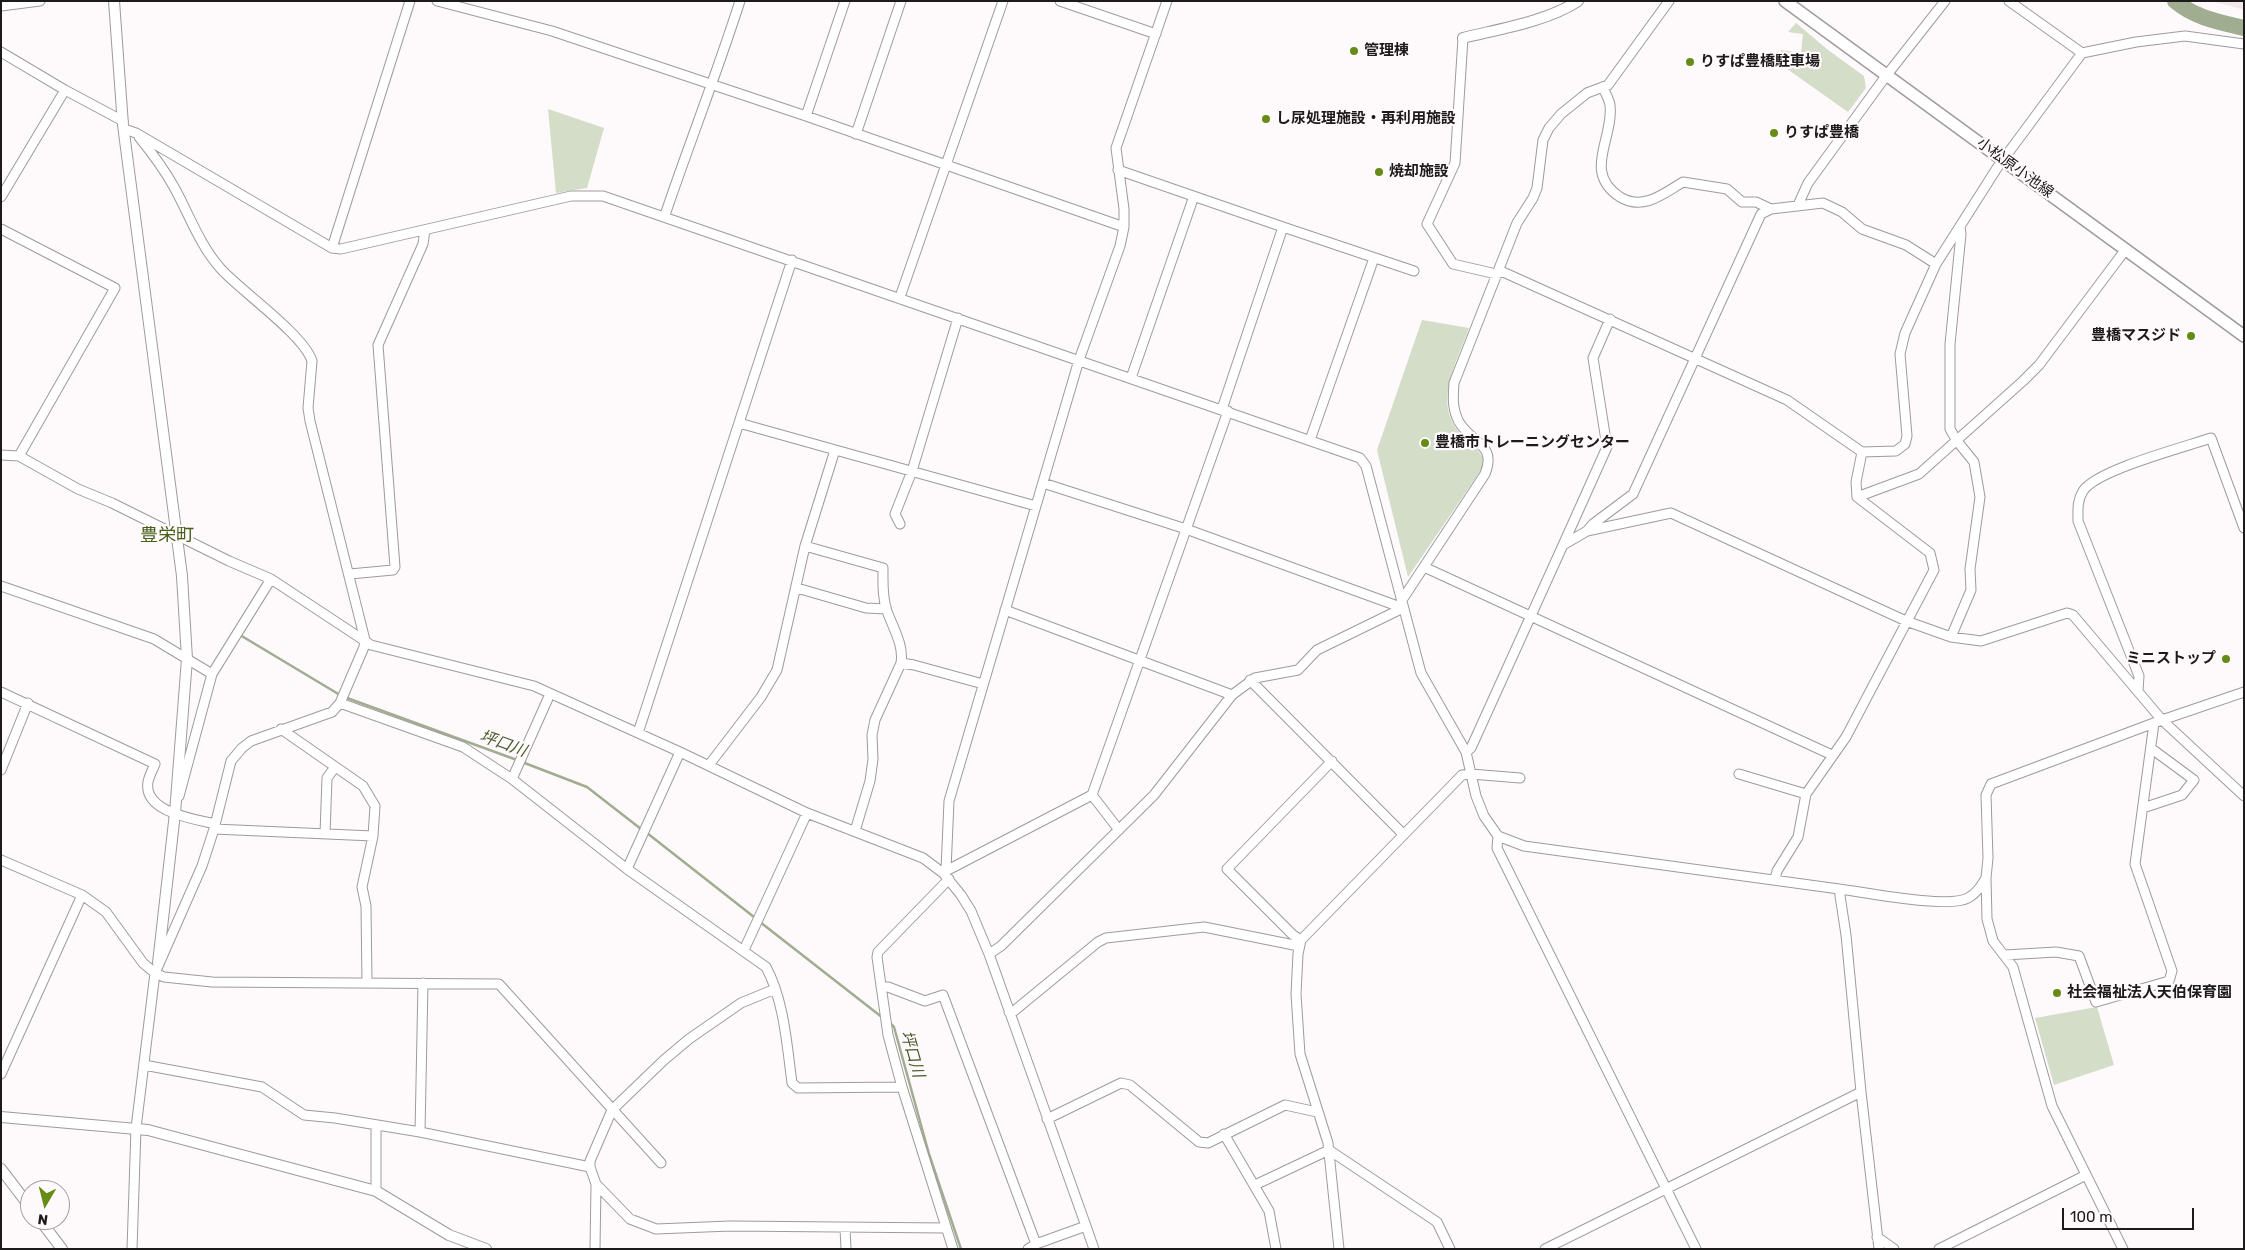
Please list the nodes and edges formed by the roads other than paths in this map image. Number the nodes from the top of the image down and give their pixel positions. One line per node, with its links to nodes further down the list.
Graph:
1 (40, 1): 16 (street)
2 (114, 1): 27 (street)
3 (410, 1): 43 (street)
4 (437, 1): 23 (street)
5 (740, 1): 23 (street)
6 (845, 1): 26 (street)
7 (901, 1): 29 (street)
8 (1003, 1): 31 (street)
9 (1060, 1): 17 (street)
10 (1166, 1): 17 (street)
11 (1578, 1): 18 (street)
12 (1669, 1): 24 (street)
13 (1785, 1): 22 (main road, 小松原小池線)
14 (1945, 1): 22 (street)
15 (2009, 1): 21 (street)
16 (1, 6)
17 (1156, 34): 32 (street)
18 (1463, 38): 49 (street)
19 (2244, 44): 21 (street)
20 (1, 52): 25 (street)
21 (2082, 53): 30 (street)
22 (1886, 76): 30 (main road, 小松原小池線); 35 (street)
23 (713, 85): 26 (street); 37 (street)
24 (1603, 88): 36 (street); 49 (street)
25 (65, 90): 27 (street); 34 (street)
26 (806, 116): 29 (street)
27 (123, 125): 28 (street); 73 (street)
28 (136, 133): 43 (street); 77 (street)
29 (856, 134): 31 (street)
30 (2003, 160): 38 (street); 44 (main road, 小松原小池線)
31 (945, 165): 39 (street); 50 (street)
32 (1118, 170): 33 (street); 39 (street)
33 (1194, 196): 40 (street); 56 (street)
34 (1, 197)
35 (1798, 205): 36 (street); 47 (street)
36 (1771, 209): 54 (street)
37 (665, 215): 42 (street); 46 (street)
38 (1960, 226): 47 (street); 60 (street)
39 (1124, 227): 55 (street)
40 (1283, 227): 45 (street); 57 (street)
41 (1, 229): 64 (street)
42 (425, 230): 43 (street); 77 (street)
43 (332, 248)
44 (2126, 249): 53 (main road, 小松原小池線); 60 (street)
45 (1374, 258): 48 (street); 59 (street)
46 (792, 260): 50 (street); 58 (street)
47 (1936, 264): 62 (street)
48 (1414, 271)
49 (1496, 274): 52 (street); 76 (street)
50 (900, 297): 51 (street)
51 (958, 318): 55 (street); 65 (street)
52 (1610, 319): 54 (street); 75 (street)
53 (2244, 336)
54 (1695, 359): 62 (street); 72 (street)
55 (1079, 360): 56 (street); 66 (street)
56 (1131, 378): 57 (street)
57 (1225, 410): 59 (street); 71 (street)
58 (739, 423): 61 (street); 103 (street)
59 (1310, 440): 81 (street)
60 (1957, 441): 67 (street); 86 (street)
61 (835, 450): 65 (street); 74 (street)
62 (1862, 452): 67 (street)
63 (1, 455): 64 (street)
64 (19, 456): 73 (street)
65 (912, 472): 68 (street); 69 (street)
66 (1043, 484): 68 (street); 71 (street)
67 (1857, 497): 85 (street)
68 (1036, 506): 83 (street)
69 (900, 524)
70 (2244, 528): 94 (street)
71 (1186, 529): 81 (street); 89 (street)
72 (1587, 531): 75 (street); 85 (street)
73 (176, 534): 78 (street); 88 (street)
74 (805, 546): 80 (street); 82 (street)
75 (1563, 546): 84 (street)
76 (1424, 567): 81 (street); 84 (street)
77 (350, 574): 87 (street)
78 (271, 579): 87 (street); 91 (street)
79 (1, 586): 88 (street)
80 (797, 588): 82 (street); 109 (street)
81 (1402, 604): 92 (street); 106 (street)
82 (886, 609): 90 (street)
83 (1005, 610): 89 (street); 93 (street)
84 (1531, 616): 106 (street); 107 (street)
85 (1906, 621): 86 (street); 107 (street)
86 (1951, 637): 94 (street)
87 (365, 640): 97 (street); 100 (street)
88 (187, 659): 91 (street); 121 (street)
89 (1140, 660): 98 (street); 117 (street)
90 (901, 663): 93 (street); 124 (street)
91 (212, 674): 121 (street)
92 (1250, 680): 98 (street); 108 (street)
93 (983, 684): 131 (street)
94 (2138, 691): 101 (street)
95 (1, 692): 99 (street)
96 (2244, 692): 101 (street)
97 (550, 694): 103 (street); 114 (street)
98 (1232, 695): 123 (street)
99 (28, 703): 111 (street); 121 (street)
100 (340, 703): 102 (street); 114 (street)
101 (2158, 721): 104 (street); 118 (street); 132 (street)
102 (281, 729): 110 (street); 122 (street)
103 (638, 733): 105 (street)
104 (2152, 749): 119 (street); 119 (street)
105 (680, 752): 109 (street); 130 (street)
106 (1466, 752): 112 (street)
107 (1832, 755): 116 (street)
108 (1332, 761): 126 (street); 136 (street)
109 (709, 765): 120 (street)
110 (335, 767): 125 (street); 127 (street)
111 (1, 770)
112 (1471, 774): 115 (street); 126 (street); 128 (street)
113 (1739, 774): 116 (street)
114 (512, 778): 130 (street)
115 (1520, 778)
116 (1806, 794): 133 (street)
117 (1092, 795): 123 (street); 131 (street)
118 (2244, 796)
119 (2143, 808): 139 (street)
120 (807, 812): 124 (street); 137 (street)
121 (175, 813): 122 (street); 140 (street)
122 (214, 827): 125 (street); 140 (street)
123 (1119, 830): 138 (street)
124 (855, 831): 131 (street)
125 (325, 834): 127 (street)
126 (1403, 834): 136 (street)
127 (373, 836): 141 (street)
128 (1498, 836): 133 (street); 165 (street)
129 (1, 860): 135 (street)
130 (627, 869): 137 (street)
131 (946, 874): 138 (street); 143 (street)
132 (1986, 878): 134 (street); 139 (street)
133 (1775, 879): 134 (street)
134 (1839, 889): 149 (street)
135 (82, 895): 140 (street); 147 (street)
136 (1300, 943): 145 (street); 151 (street)
137 (744, 950): 144 (street)
138 (988, 954): 145 (street)
139 (2005, 955): 162 (street)
140 (157, 968): 141 (street); 146 (street)
141 (367, 983): 142 (street)
142 (423, 983): 150 (street); 156 (street)
143 (881, 987): 148 (street); 173 (street)
144 (774, 989): 148 (street); 150 (street)
145 (1009, 1012): 153 (street)
146 (144, 1065): 154 (street); 155 (street)
147 (1, 1074)
148 (902, 1087): 170 (street)
149 (1861, 1092): 165 (street); 172 (street)
150 (612, 1110): 159 (street); 160 (street)
151 (1317, 1112): 157 (street); 158 (street)
152 (1, 1117): 155 (street)
153 (1047, 1119): 157 (street); 168 (street)
154 (376, 1125): 156 (street); 166 (street)
155 (136, 1128): 166 (street); 175 (street)
156 (420, 1132): 160 (street)
157 (1224, 1134): 164 (street)
158 (1329, 1150): 164 (street); 182 (street); 183 (street)
159 (661, 1163)
160 (590, 1167): 163 (street)
161 (1, 1169): 167 (street)
162 (2086, 1175): 188 (street); 189 (street)
163 (596, 1184): 169 (street); 177 (street)
164 (1255, 1185): 181 (street)
165 (1666, 1188): 184 (street); 185 (street)
166 (376, 1191): 176 (street)
167 (20, 1194)
168 (1086, 1226): 173 (street); 180 (street)
169 (845, 1228): 170 (street); 178 (street)
170 (946, 1228): 179 (street)
171 (48, 1230): 174 (street)
172 (1878, 1237): 186 (street); 187 (street)
173 (1032, 1246)
174 (62, 1249)
175 (132, 1249)
176 (486, 1249)
177 (594, 1249)
178 (846, 1249)
179 (953, 1249)
180 (1094, 1249)
181 (1276, 1249)
182 (1339, 1249)
183 (1450, 1249)
184 (1546, 1249)
185 (1696, 1249)
186 (1879, 1249)
187 (1894, 1249)
188 (1939, 1249)
189 (2123, 1249)

